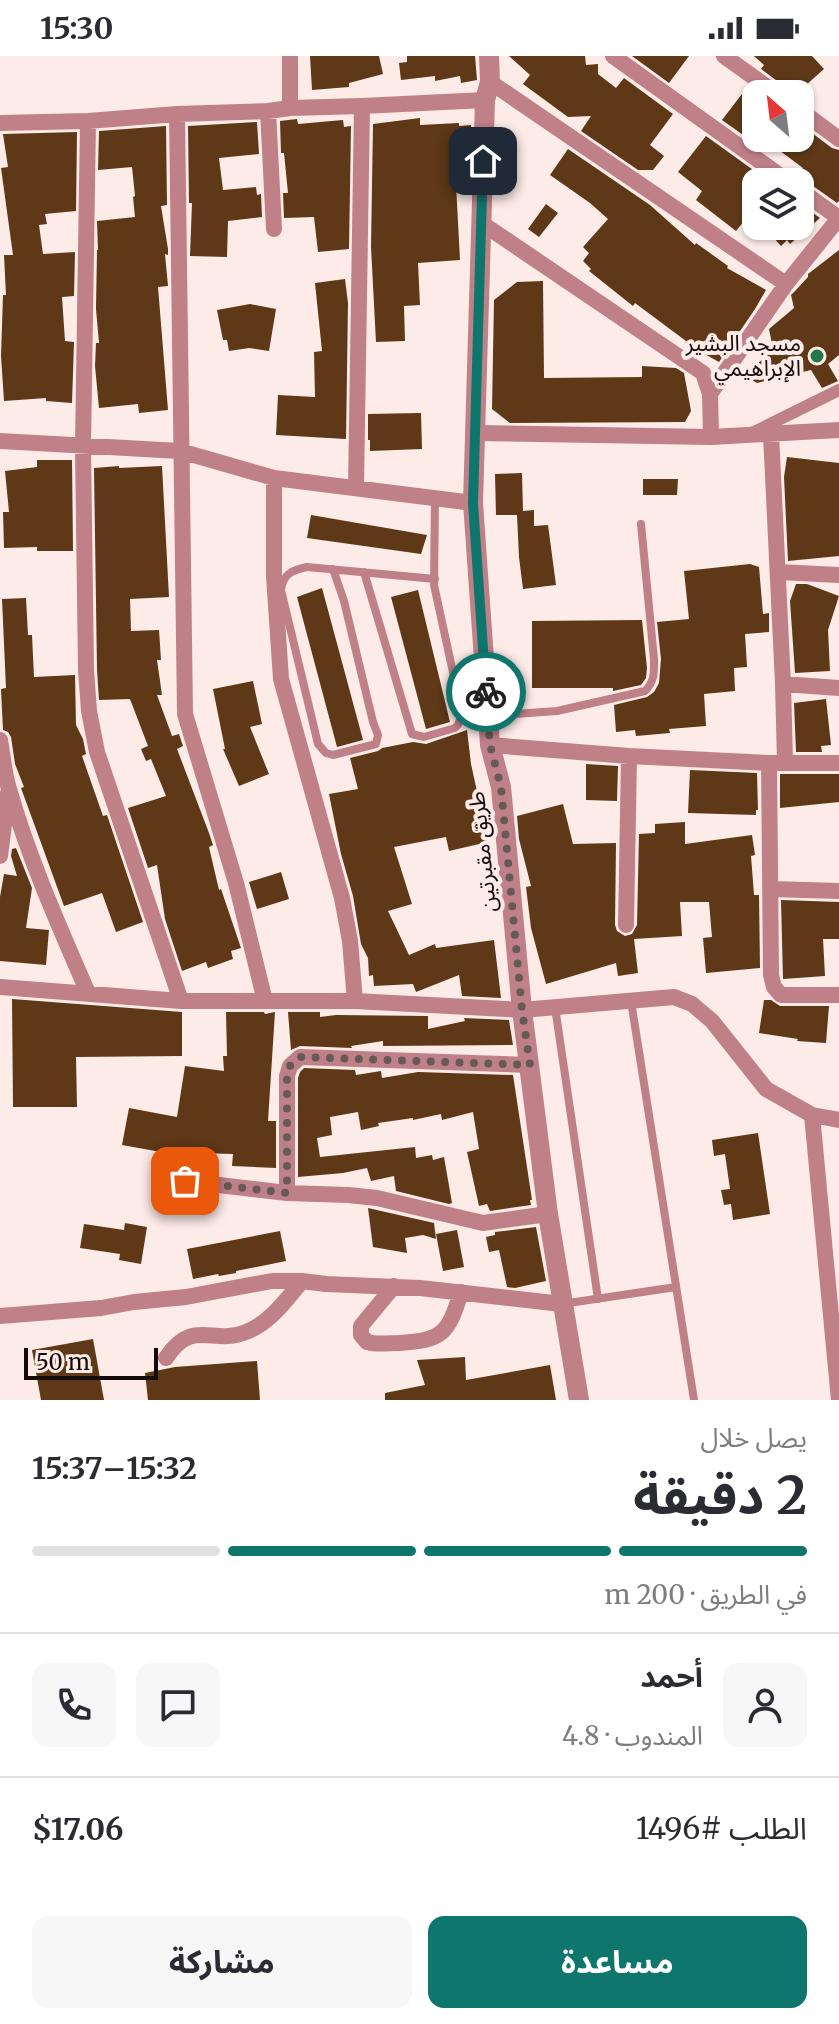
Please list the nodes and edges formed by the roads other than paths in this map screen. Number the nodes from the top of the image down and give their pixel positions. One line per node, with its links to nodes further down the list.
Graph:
1 (290, 56): 8 (street)
2 (489, 56): 6 (street, طريق مقبرتين)
3 (613, 56): 15 (street)
4 (724, 56): 5 (street)
5 (757, 80)
6 (488, 91): 7 (street); 18 (street, طريق مقبرتين); 20 (street)
7 (362, 106): 8 (street); 32 (street)
8 (290, 108): 9 (street)
9 (268, 111): 10 (street); 19 (street)
10 (177, 114): 12 (street); 30 (street)
11 (814, 120): 14 (street)
12 (88, 121): 13 (street); 29 (street)
13 (0, 123)
14 (839, 139)
15 (769, 168)
16 (814, 200): 17 (street)
17 (839, 218): 20 (street)
18 (480, 222): 22 (street); 24 (street, طريق مقبرتين)
19 (274, 229)
20 (786, 284): 22 (street)
21 (839, 390): 26 (street)
22 (710, 394): 27 (street)
23 (839, 430): 25 (street)
24 (475, 433): 27 (street); 34 (street, طريق مقبرتين)
25 (771, 434): 26 (street); 38 (street)
26 (747, 435): 27 (street)
27 (711, 437)
28 (0, 441): 29 (street)
29 (83, 447): 30 (street); 57 (street)
30 (180, 451): 31 (street); 58 (street)
31 (274, 478): 32 (street); 59 (street)
32 (356, 487): 33 (street)
33 (435, 498): 34 (street); 40 (lane)
34 (473, 503): 43 (street, طريق مقبرتين)
35 (641, 524): 43 (lane)
36 (333, 569): 36 (lane); 37 (lane)
37 (364, 572): 40 (lane); 40 (lane)
38 (778, 572): 39 (street); 41 (street)
39 (839, 575)
40 (435, 579)
41 (783, 684): 42 (street); 47 (street)
42 (839, 688)
43 (488, 716): 45 (street, طريق مقبرتين)
44 (0, 740): 49 (street)
45 (490, 745): 46 (street); 62 (street, طريق مقبرتين)
46 (629, 756): 47 (street); 53 (street)
47 (777, 763): 48 (street); 51 (street)
48 (839, 763)
49 (8, 787): 50 (street); 55 (street)
50 (0, 856)
51 (771, 889): 52 (street); 56 (street)
52 (839, 891)
53 (626, 925)
54 (0, 987): 55 (street)
55 (88, 993): 57 (street)
56 (839, 995)
57 (181, 1001): 58 (street)
58 (265, 1001): 59 (street)
59 (355, 1001): 62 (street)
60 (631, 1001): 61 (street); 64 (street); 71 (lane)
61 (555, 1007): 62 (street); 73 (lane)
62 (522, 1010): 63 (street, طريق مقبرتين)
63 (530, 1065): 67 (street); 68 (street, طريق مقبرتين)
64 (812, 1115): 65 (street); 79 (street)
65 (839, 1120)
66 (185, 1181): 67 (street)
67 (287, 1193): 68 (street)
68 (548, 1214): 74 (street, طريق مقبرتين)
69 (302, 1281): 70 (street); 75 (street); 76 (street)
70 (394, 1286): 72 (street); 72 (street)
71 (676, 1287): 73 (lane); 78 (lane)
72 (461, 1292): 74 (street)
73 (598, 1299): 74 (lane)
74 (562, 1304): 77 (street, طريق مقبرتين)
75 (0, 1316)
76 (166, 1358)
77 (579, 1400)
78 (694, 1400)
79 (839, 1400)

